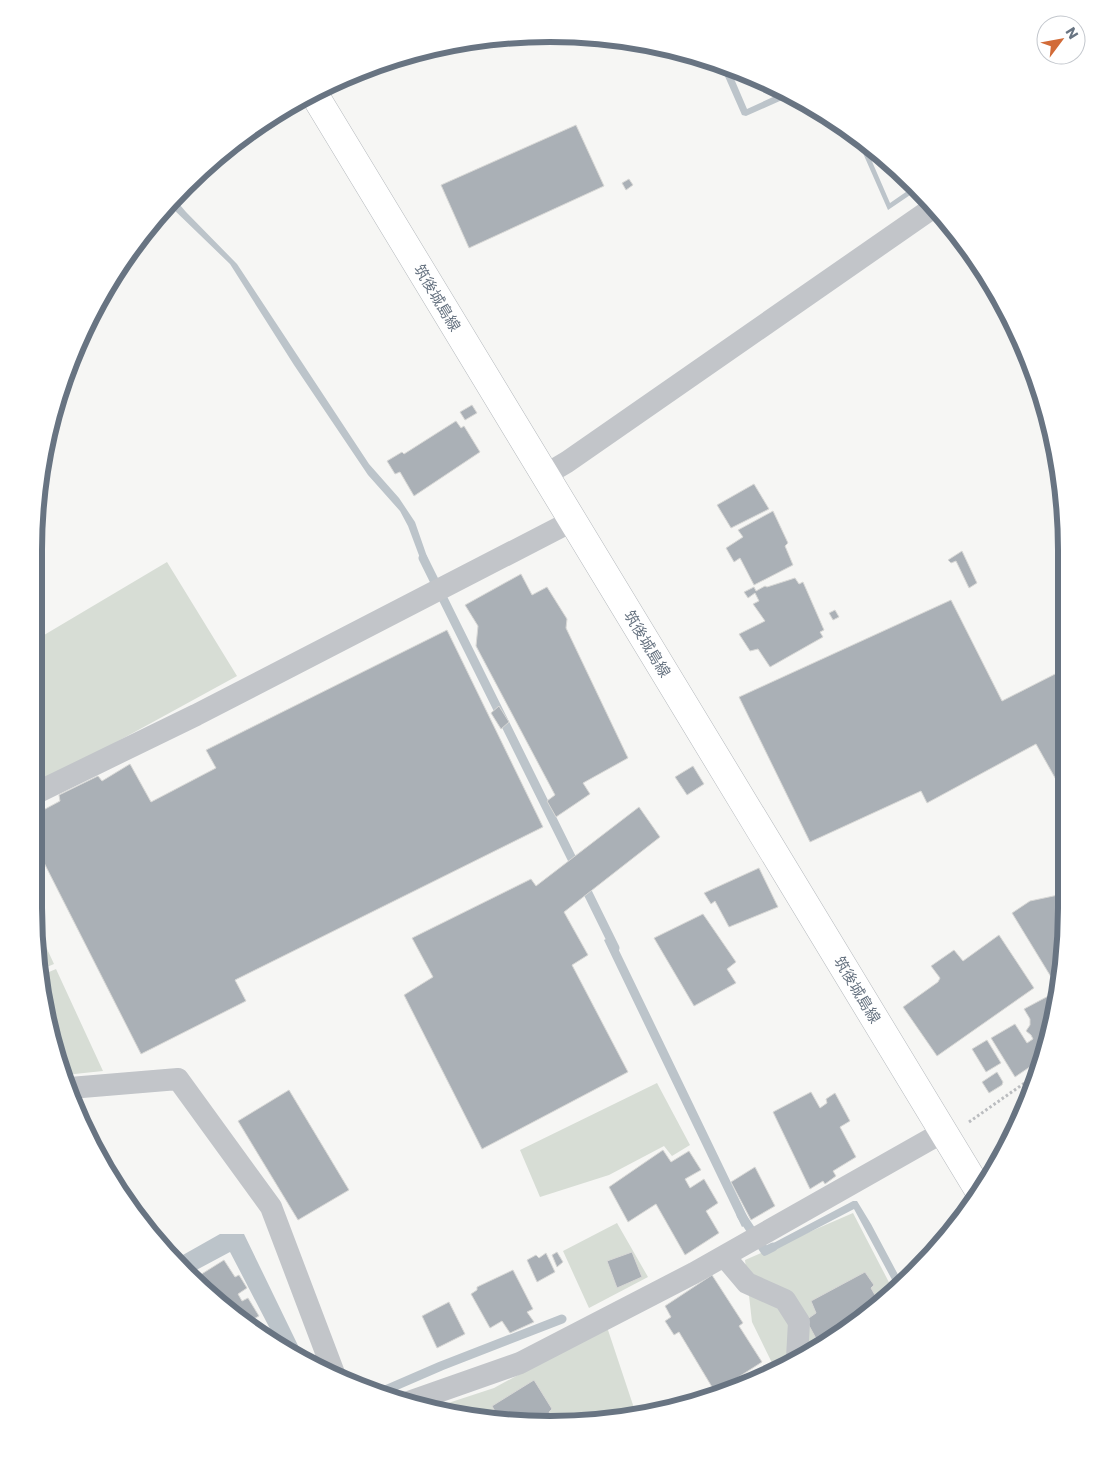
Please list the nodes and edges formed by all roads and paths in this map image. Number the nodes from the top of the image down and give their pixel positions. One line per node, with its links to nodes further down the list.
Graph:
1 (317, 100): 3 (main road, 筑後城島線)
2 (928, 211): 3 (street)
3 (545, 475): 4 (main road, 筑後城島線)
4 (572, 521): 5 (street); 8 (main road, 筑後城島線)
5 (42, 790)
6 (1029, 1080): 8 (path)
7 (75, 1088): 12 (street)
8 (945, 1135): 9 (main road, 筑後城島線); 10 (street)
9 (976, 1186)
10 (724, 1256): 11 (street); 13 (street)
11 (797, 1352)
12 (331, 1367)
13 (418, 1399)

